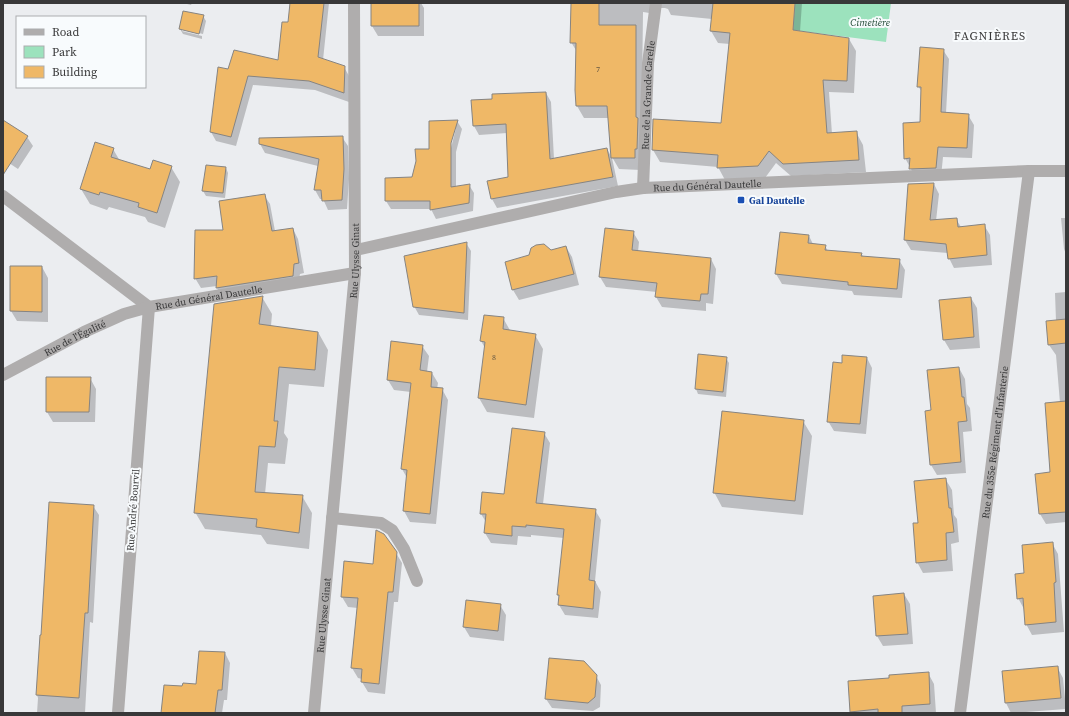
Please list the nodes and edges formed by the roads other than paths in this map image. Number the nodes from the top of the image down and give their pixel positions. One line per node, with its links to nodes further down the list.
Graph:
1 (354, 3): 7 (street, Rue Ulysse Ginat)
2 (656, 3): 5 (street, Rue de la Grande Carelle)
3 (1029, 171): 4 (street, Rue du Général Dautelle); 5 (street, Rue du Général Dautelle); 15 (street, Rue du 355e Régiment d'Infanterie)
4 (1066, 171)
5 (643, 188): 7 (street, Rue du Général Dautelle)
6 (3, 196): 9 (street, Rue du Général Dautelle)
7 (356, 250): 8 (street, Rue Ulysse Ginat)
8 (355, 273): 9 (street, Rue du Général Dautelle); 11 (street, Rue Ulysse Ginat)
9 (149, 307): 10 (street, Rue de l'Égalité); 13 (street, Rue André Bourvil)
10 (3, 375)
11 (332, 518): 12 (street); 14 (street, Rue Ulysse Ginat)
12 (417, 581)
13 (118, 713)
14 (314, 713)
15 (960, 713)

